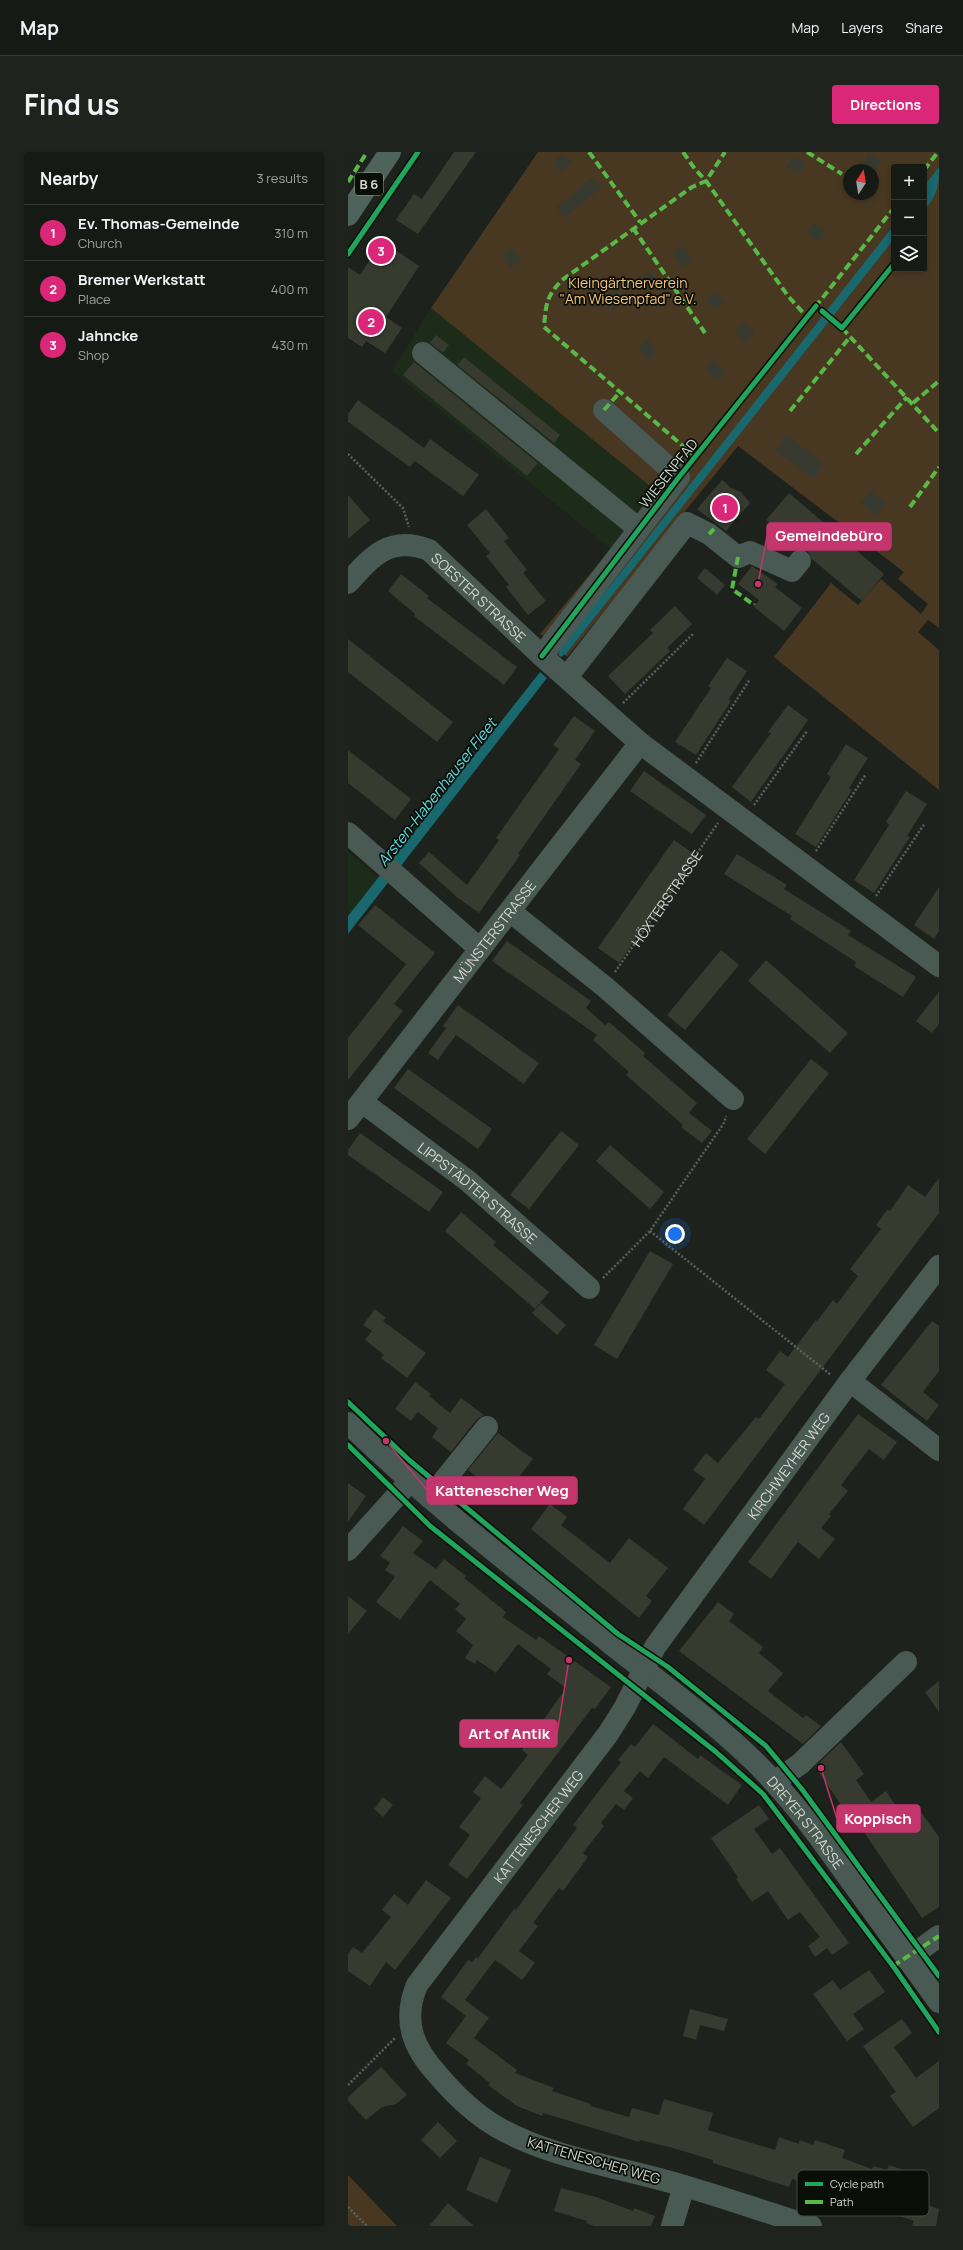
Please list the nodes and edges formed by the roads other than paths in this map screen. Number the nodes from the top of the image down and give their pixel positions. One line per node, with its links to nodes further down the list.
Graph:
1 (390, 152): 2 (main road, B 6)
2 (348, 215)
3 (423, 353): 5 (street)
4 (604, 410): 5 (street, WIESENPFAD)
5 (639, 529): 8 (street, WIESENPFAD)
6 (800, 561): 9 (street)
7 (348, 583): 8 (street, SOESTER STRASSE)
8 (542, 656): 9 (street, SOESTER STRASSE)
9 (567, 677): 10 (street, SOESTER STRASSE)
10 (640, 743): 12 (street, MÜNSTERSTRASSE); 14 (street, SOESTER STRASSE)
11 (348, 833): 13 (street)
12 (511, 912): 13 (street, MÜNSTERSTRASSE); 15 (street)
13 (480, 949): 16 (street, MÜNSTERSTRASSE)
14 (939, 966)
15 (733, 1099)
16 (362, 1102): 17 (street, MÜNSTERSTRASSE); 19 (street, LIPPSTÄDTER STRASSE)
17 (348, 1119)
18 (939, 1266): 20 (street, KIRCHWEYHER WEG)
19 (589, 1288)
20 (848, 1384): 23 (street); 28 (street, KIRCHWEYHER WEG)
21 (348, 1423): 24 (street)
22 (487, 1427): 25 (street)
23 (939, 1450)
24 (410, 1481): 25 (street); 26 (street)
25 (430, 1498): 28 (street)
26 (348, 1550)
27 (906, 1662): 29 (street)
28 (643, 1669): 29 (street, DREYER STRASSE); 33 (street, KATTENESCHER WEG)
29 (774, 1782): 31 (street, DREYER STRASSE)
30 (939, 1936): 31 (street)
31 (907, 1959): 32 (street, DREYER STRASSE)
32 (939, 2002)
33 (684, 2186): 34 (street); 35 (street, KATTENESCHER WEG)
34 (672, 2226)
35 (811, 2226)

